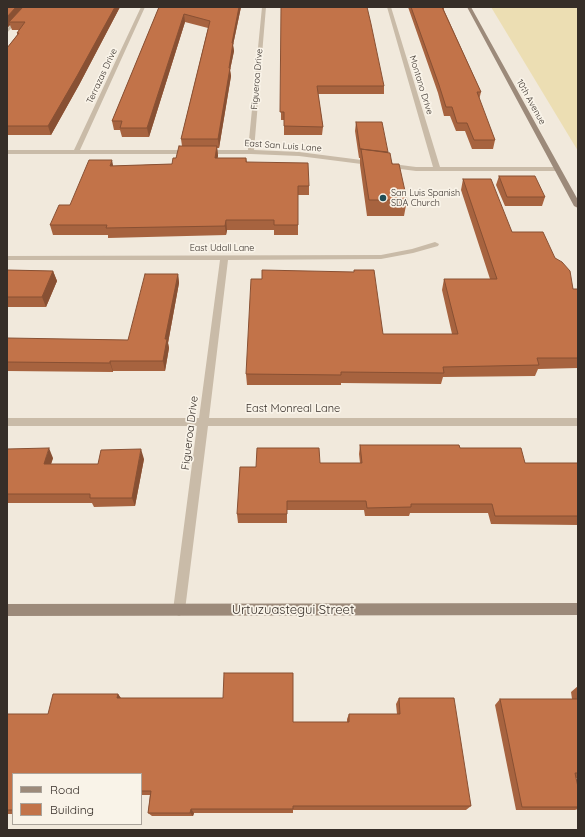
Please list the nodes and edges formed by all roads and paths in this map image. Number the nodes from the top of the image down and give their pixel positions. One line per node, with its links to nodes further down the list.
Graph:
1 (28, 7): 6 (street)
2 (143, 7): 8 (street, Terrazas Drive)
3 (264, 7): 9 (street, Figueroa Drive)
4 (389, 7): 10 (street, Montano Drive)
5 (469, 7): 11 (main road, 10th Avenue)
6 (7, 32)
7 (7, 152): 8 (street, East San Luis Lane)
8 (76, 152): 9 (street, East San Luis Lane)
9 (251, 152): 10 (street, East San Luis Lane)
10 (437, 169): 11 (street, East San Luis Lane)
11 (557, 169): 12 (main road, 10th Avenue)
12 (578, 206)
13 (435, 244): 15 (street, East Udall Lane)
14 (7, 258): 15 (street, East Udall Lane)
15 (224, 258): 16 (street, Figueroa Drive)
16 (203, 421): 17 (street, East Monreal Lane); 18 (street, East Monreal Lane); 21 (street, Figueroa Drive)
17 (7, 422)
18 (578, 422)
19 (578, 609): 21 (main road, Urtuzuastegui Street)
20 (7, 610): 21 (main road, Urtuzuastegui Street)
21 (179, 610)

